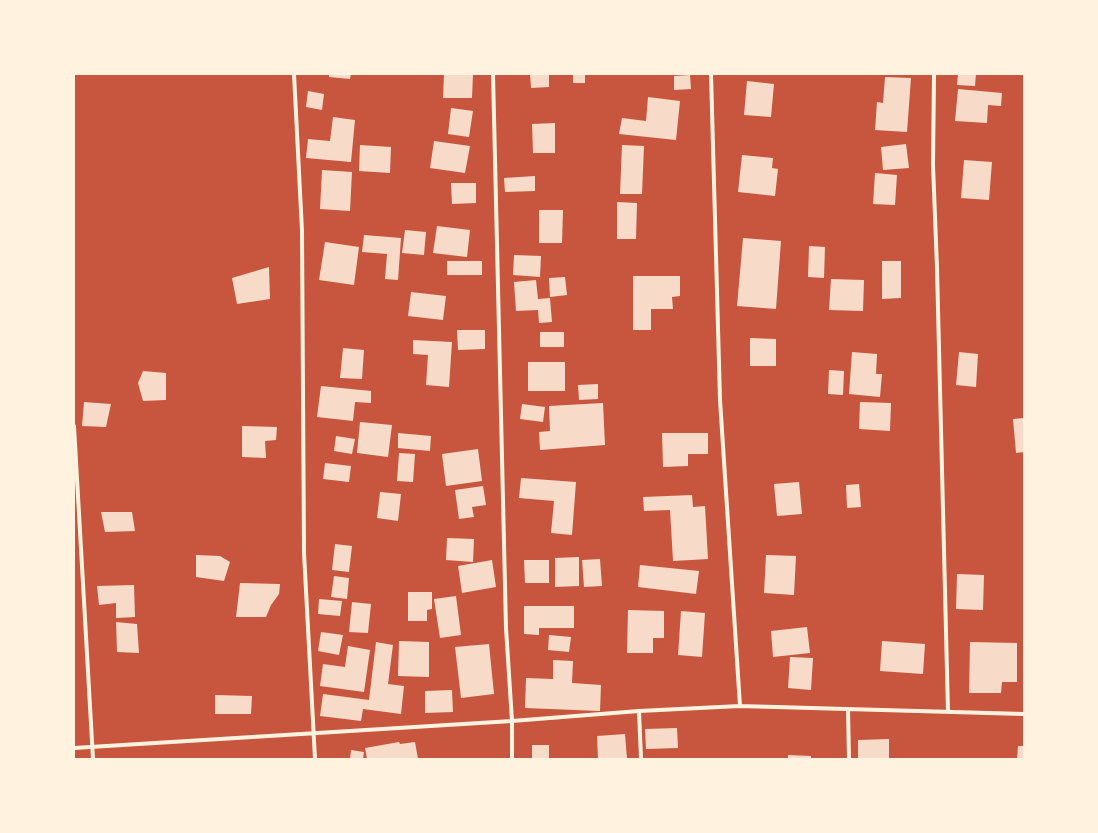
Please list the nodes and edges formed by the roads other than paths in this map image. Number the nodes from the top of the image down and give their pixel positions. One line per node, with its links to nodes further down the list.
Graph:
1 (294, 74): 12 (street)
2 (493, 74): 11 (street)
3 (711, 74): 6 (street)
4 (934, 74): 9 (street)
5 (74, 426): 13 (street)
6 (740, 706): 7 (street); 8 (street)
7 (848, 709): 9 (street); 19 (street)
8 (639, 710): 11 (street); 18 (street)
9 (948, 712): 10 (street)
10 (1024, 714)
11 (512, 721): 12 (street); 17 (street)
12 (314, 733): 13 (street); 16 (street)
13 (92, 746): 14 (street); 15 (street)
14 (74, 748)
15 (93, 759)
16 (315, 759)
17 (512, 759)
18 (641, 759)
19 (849, 759)

